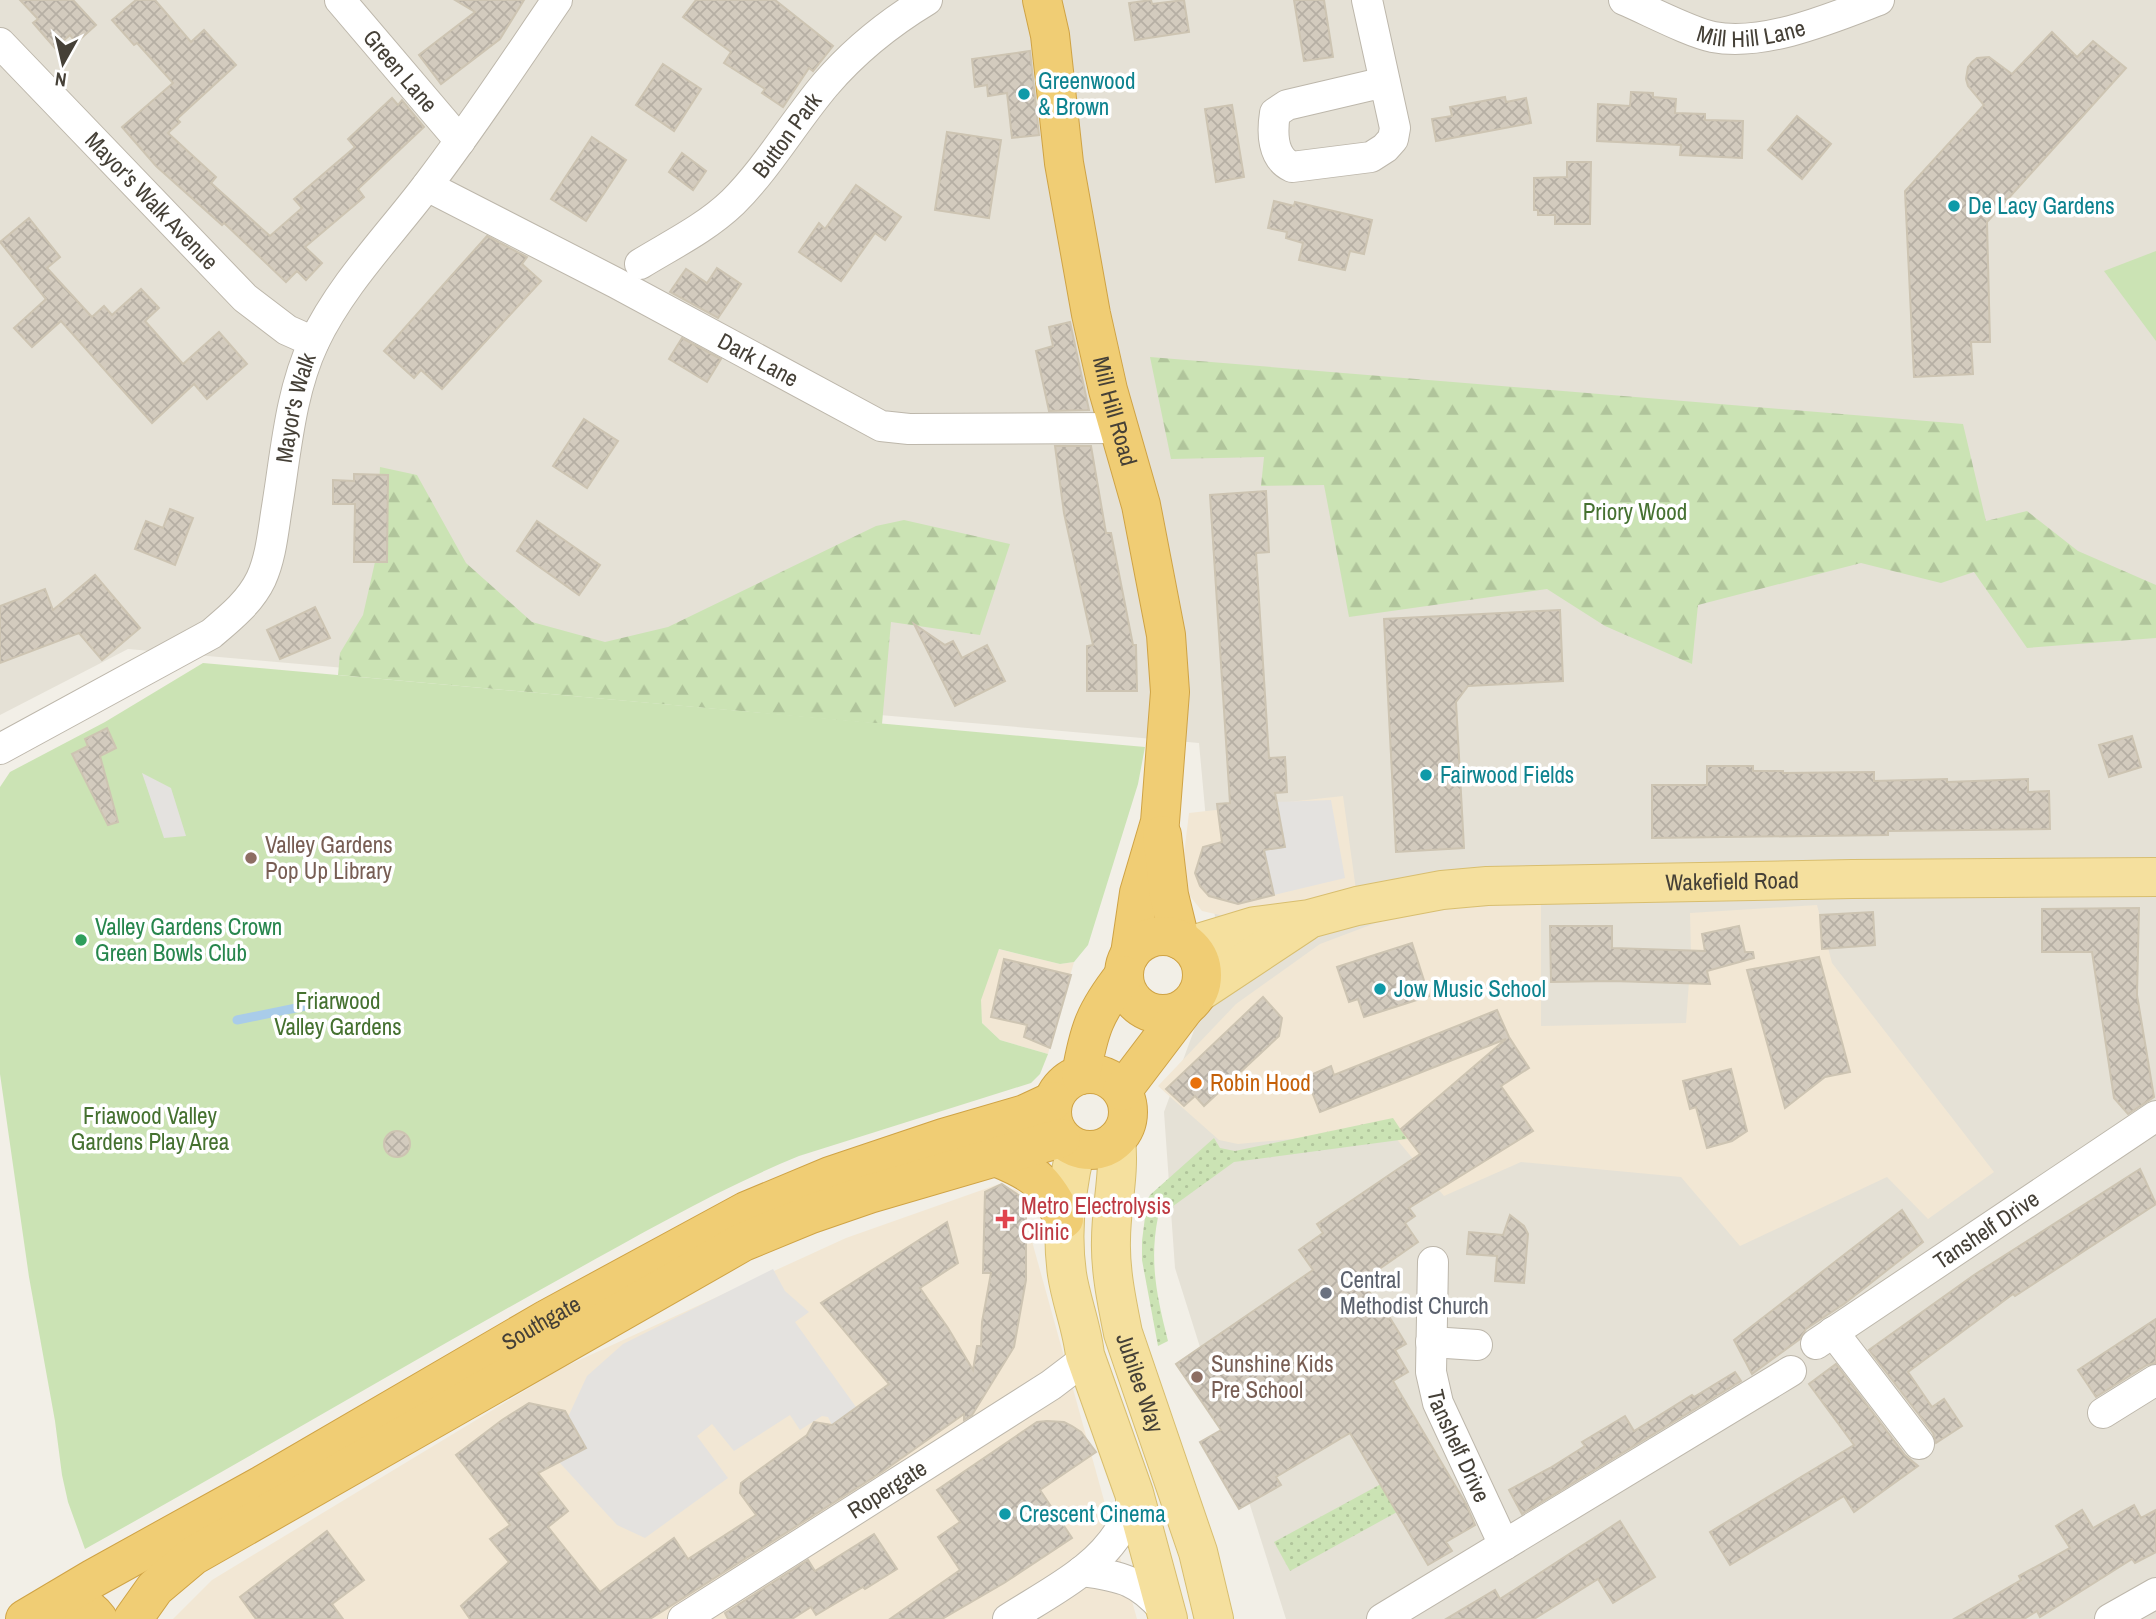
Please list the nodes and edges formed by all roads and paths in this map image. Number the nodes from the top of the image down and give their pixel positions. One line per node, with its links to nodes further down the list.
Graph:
1 (340, 0): 10 (street, Green Lane)
2 (557, 0): 10 (street, Mayor's Walk)
3 (927, 0): 12 (street, Button Park)
4 (1042, 0): 14 (highway, Mill Hill Road)
5 (1367, 0): 9 (street)
6 (1624, 0): 7 (street, Mill Hill Lane)
7 (1880, 0)
8 (0, 43): 13 (street, Mayor's Walk Avenue)
9 (1385, 82)
10 (460, 141): 11 (street, Mayor's Walk)
11 (427, 186): 13 (street, Mayor's Walk); 14 (street, Dark Lane)
12 (640, 264)
13 (314, 342): 15 (street, Mayor's Walk)
14 (1118, 428): 16 (highway, Mill Hill Road)
15 (0, 749)
16 (1160, 822): 19 (highway, Mill Hill Road); 20 (highway, Mill Hill Road)
17 (2156, 877): 18 (main road, Wakefield Road)
18 (1309, 919): 19 (main road, Wakefield Road); 21 (main road, Wakefield Road)
19 (1185, 943): 20 (highway); 21 (highway)
20 (1127, 964): 21 (highway); 22 (highway)
21 (1192, 1000): 23 (highway)
22 (1081, 1075): 23 (highway); 24 (highway)
23 (1122, 1091): 26 (highway)
24 (1053, 1101): 27 (highway); 42 (highway, Southgate)
25 (2156, 1116): 37 (street, Tanshelf Drive)
26 (1115, 1140): 27 (highway); 48 (main road, Jubilee Way)
27 (1069, 1143): 28 (highway, Southgate); 29 (main road, Jubilee Way)
28 (998, 1158): 29 (highway); 45 (highway, Southgate)
29 (1064, 1219): 33 (main road, Jubilee Way)
30 (1433, 1262): 31 (street, Tanshelf Drive)
31 (1431, 1342): 32 (street); 39 (street, Tanshelf Drive)
32 (1477, 1345)
33 (1085, 1355): 38 (main road, Jubilee Way); 46 (street, Ropergate)
34 (1791, 1371): 39 (street)
35 (2156, 1380): 36 (street)
36 (2103, 1413)
37 (1919, 1444)
38 (1134, 1493): 40 (street); 43 (main road, Jubilee Way)
39 (1504, 1545): 49 (street)
40 (1082, 1572): 43 (street); 47 (street)
41 (2156, 1593): 50 (street)
42 (41, 1610): 44 (highway, Southgate)
43 (1167, 1615)
44 (98, 1619)
45 (133, 1619)
46 (683, 1619)
47 (1008, 1619)
48 (1214, 1619)
49 (1382, 1619)
50 (2110, 1619)

